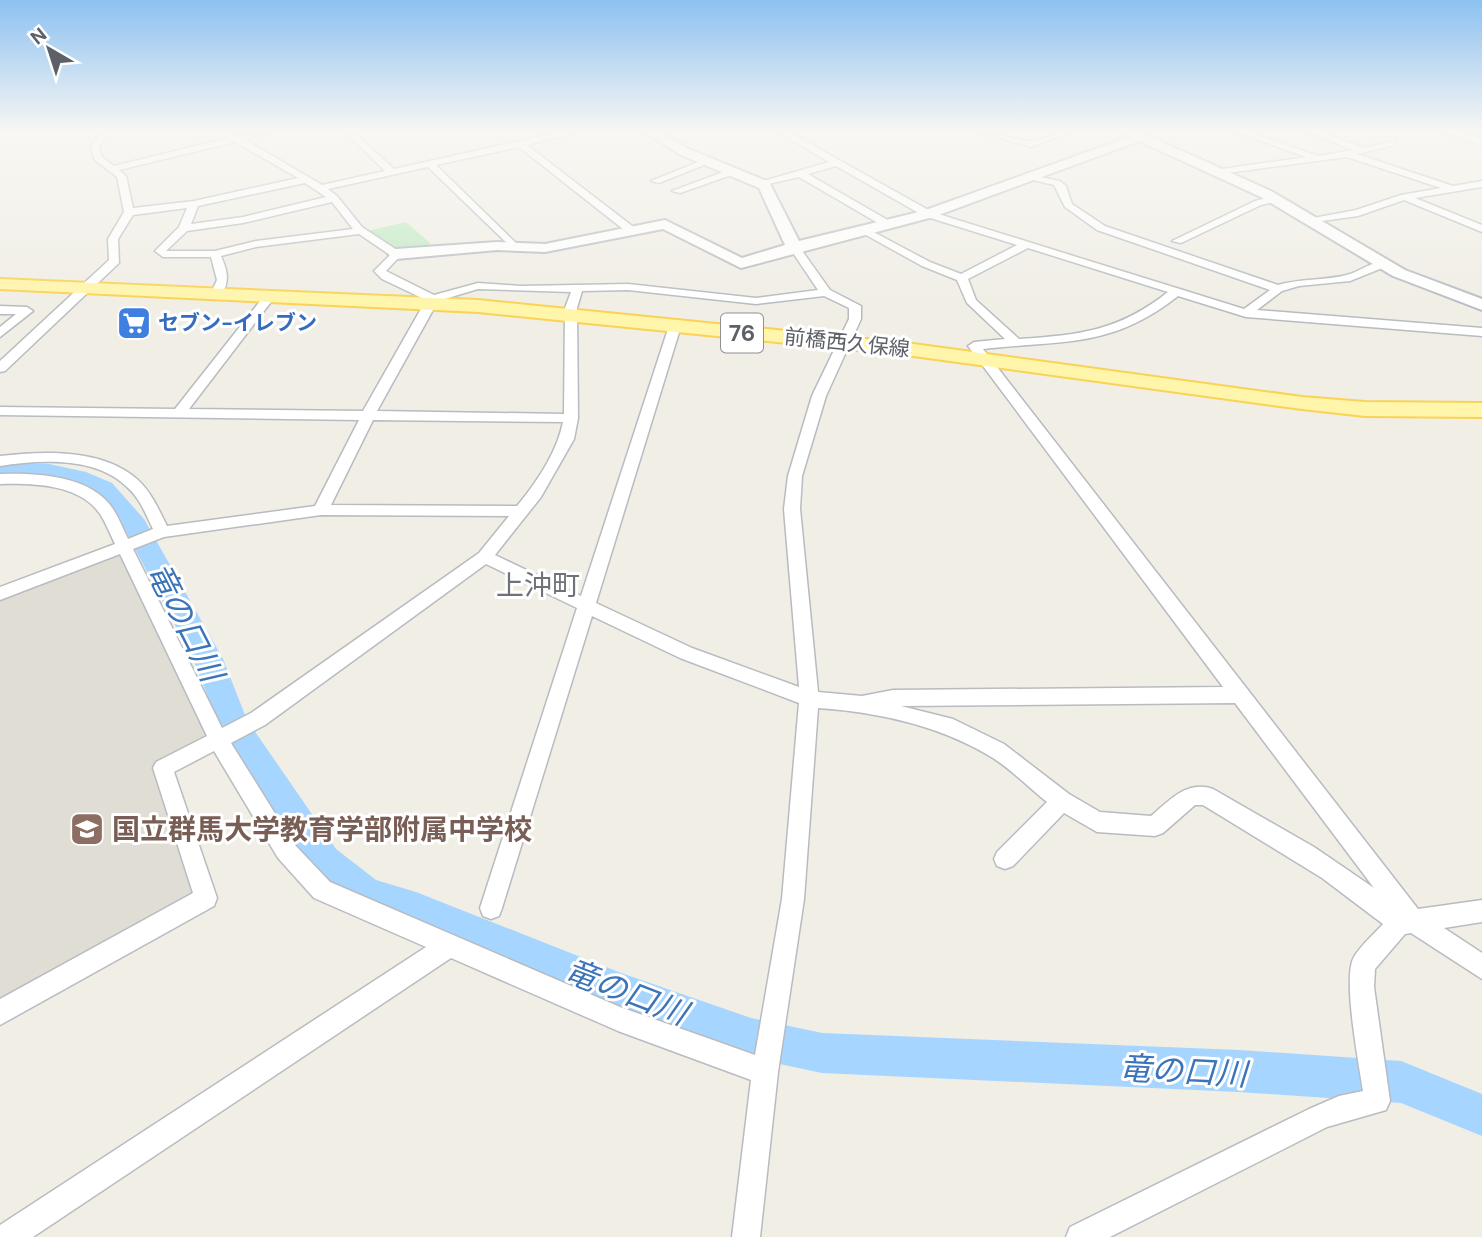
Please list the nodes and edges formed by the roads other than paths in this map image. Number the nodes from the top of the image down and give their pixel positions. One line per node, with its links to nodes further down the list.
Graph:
1 (124, 190): 19 (street)
2 (259, 190): 18 (street)
3 (322, 190): 16 (street)
4 (456, 190): 30 (street)
5 (579, 190): 27 (street)
6 (681, 190): 14 (street)
7 (766, 190): 31 (street)
8 (828, 190): 22 (street)
9 (885, 190): 20 (street)
10 (997, 190): 20 (street)
11 (1062, 190): 38 (street)
12 (1257, 190): 17 (street)
13 (1441, 190): 15 (street)
14 (677, 191)
15 (1404, 197): 21 (street); 24 (street)
16 (334, 198): 23 (street); 26 (street)
17 (1275, 199): 21 (street); 28 (street)
18 (194, 204): 19 (street); 23 (street)
19 (129, 212): 39 (street)
20 (928, 214): 22 (street); 29 (street)
21 (1312, 221): 34 (street)
22 (887, 224): 25 (street)
23 (184, 228): 32 (street)
24 (1482, 229)
25 (862, 230): 31 (street); 35 (street)
26 (360, 231): 32 (street); 33 (street)
27 (632, 231): 30 (street); 31 (street)
28 (1177, 241)
29 (1026, 245): 35 (street); 40 (street)
30 (513, 246): 33 (street)
31 (794, 247): 41 (street)
32 (215, 254): 42 (street)
33 (396, 254): 44 (street)
34 (1383, 264): 38 (street); 45 (street)
35 (962, 278): 54 (street)
36 (0, 284): 39 (main road, 前橋西久保線 / 76)
37 (578, 286): 41 (street); 44 (street); 48 (street)
38 (1278, 289): 47 (street)
39 (85, 290): 42 (main road, 前橋西久保線 / 76); 53 (street)
40 (1177, 291): 47 (street); 54 (street)
41 (827, 292): 55 (street)
42 (216, 295): 43 (main road, 前橋西久保線 / 76)
43 (268, 298): 44 (main road, 前橋西久保線 / 76); 60 (street)
44 (431, 301): 48 (main road, 前橋西久保線 / 76); 61 (street)
45 (1482, 305)
46 (0, 310): 51 (street)
47 (1246, 313): 50 (street)
48 (571, 316): 49 (main road, 前橋西久保線 / 76); 62 (street)
49 (675, 326): 55 (main road, 前橋西久保線 / 76); 71 (street)
50 (1482, 332)
51 (0, 333)
52 (0, 340): 53 (street)
53 (29, 341): 57 (street)
54 (1014, 341): 56 (street)
55 (843, 343): 56 (main road, 前橋西久保線 / 76); 73 (street)
56 (982, 359): 58 (main road, 前橋西久保線 / 76); 72 (street)
57 (0, 368)
58 (1482, 410)
59 (0, 411): 60 (street)
60 (180, 412): 61 (street)
61 (368, 415): 62 (street); 65 (street)
62 (571, 418): 66 (street)
63 (0, 461): 67 (street)
64 (0, 479): 68 (street)
65 (321, 510): 66 (street); 67 (street)
66 (520, 511): 69 (street)
67 (160, 533): 68 (street)
68 (124, 547): 70 (street); 75 (street)
69 (485, 557): 71 (street); 75 (street)
70 (0, 594)
71 (587, 606): 73 (street); 78 (street)
72 (1242, 695): 74 (street); 80 (street)
73 (809, 699): 74 (street); 84 (street)
74 (858, 703): 76 (street)
75 (222, 739): 81 (street); 83 (street)
76 (1062, 801): 77 (street); 80 (street)
77 (1005, 859)
78 (491, 908)
79 (1482, 911): 80 (street)
80 (1405, 921): 82 (street); 87 (street)
81 (449, 946): 84 (street); 85 (street)
82 (1482, 967)
83 (0, 1013)
84 (765, 1072): 86 (street)
85 (7, 1237)
86 (746, 1237)
87 (1080, 1237)

